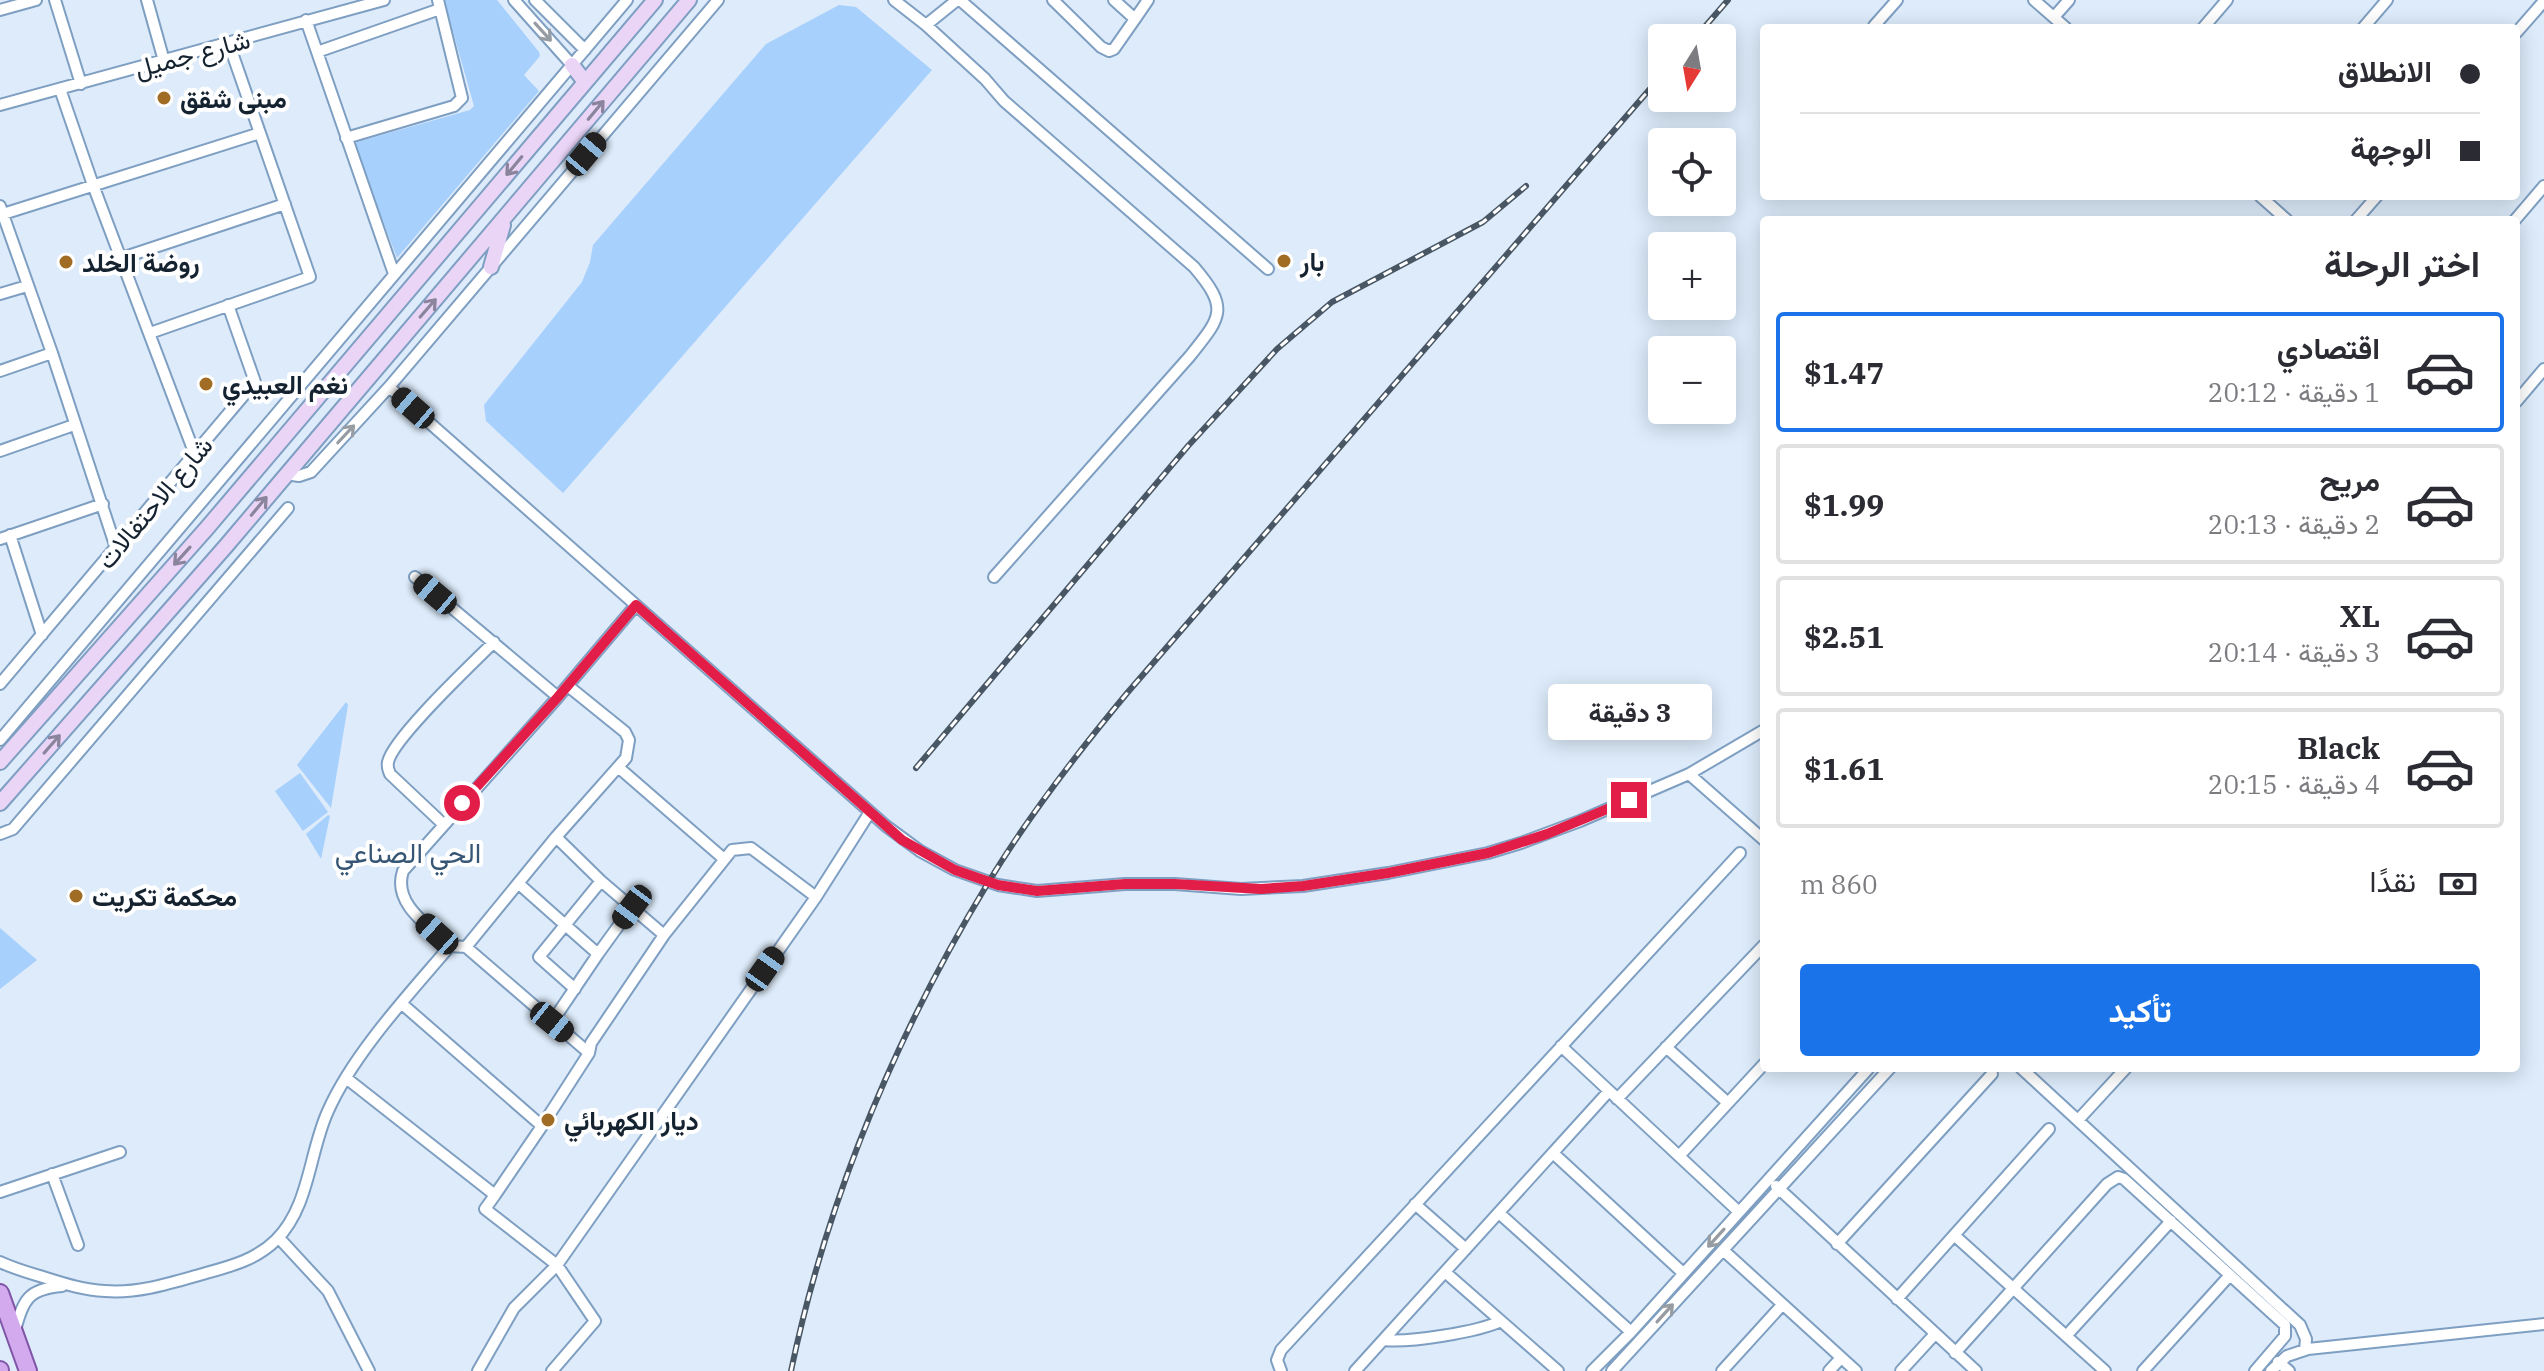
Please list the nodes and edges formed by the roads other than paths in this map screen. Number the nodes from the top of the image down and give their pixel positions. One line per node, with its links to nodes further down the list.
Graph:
1 (36, 0): 23 (street)
2 (55, 0): 39 (street)
3 (147, 0): 36 (street)
4 (384, 0): 26 (street, شارع جميل)
5 (514, 0): 37 (street, one-way to 37)
6 (535, 0): 34 (street)
7 (627, 0): 34 (street)
8 (655, 0): 38 (main road)
9 (689, 0): 53 (main road, one-way to 9)
10 (718, 0): 55 (street)
11 (894, 0): 31 (street)
12 (959, 0): 31 (street); 56 (street)
13 (1053, 0): 25 (street)
14 (1114, 0): 25 (street)
15 (1148, 0): 25 (street)
16 (1897, 0): 27 (street)
17 (2034, 0): 24 (street)
18 (2069, 0): 24 (street)
19 (2227, 0): 29 (street)
20 (2387, 0): 30 (street)
21 (2544, 1): 32 (street)
22 (439, 5): 35 (street); 43 (street)
23 (0, 10)
24 (2054, 17): 28 (street)
25 (1135, 19)
26 (306, 20): 33 (street, شارع جميل); 35 (street)
27 (1876, 24)
28 (2062, 24)
29 (2206, 24)
30 (2366, 24)
31 (926, 25): 78 (street)
32 (2520, 28)
33 (229, 44): 36 (street, شارع جميل); 42 (street)
34 (585, 50): 37 (street)
35 (317, 52): 43 (street)
36 (164, 61): 39 (street, شارع جميل)
37 (572, 65): 38 (main road); 57 (street)
38 (585, 82): 73 (main road, one-way to 73)
39 (81, 84): 40 (street, شارع جميل)
40 (60, 89): 41 (street, شارع جميل); 44 (street)
41 (0, 105)
42 (260, 133): 44 (street); 48 (street)
43 (346, 138): 57 (street)
44 (93, 185): 49 (street); 54 (street)
45 (2544, 186): 52 (street)
46 (2264, 200): 50 (street)
47 (2374, 200): 51 (street)
48 (285, 204): 54 (street); 60 (street)
49 (1, 210): 58 (street)
50 (2282, 216)
51 (2360, 216)
52 (2518, 216)
53 (504, 220): 55 (main road); 70 (main road, one-way to 53)
54 (122, 258): 61 (street)
55 (491, 267): 65 (street)
56 (1268, 269)
57 (394, 274): 86 (street)
58 (27, 286): 59 (street); 62 (street)
59 (0, 294)
60 (228, 305): 61 (street); 69 (street, شارع الاحتفالات)
61 (150, 333): 69 (street)
62 (52, 353): 64 (street); 67 (street)
63 (2544, 369): 66 (street)
64 (0, 371)
65 (389, 387): 70 (street, one-way to 65); 79 (street)
66 (2520, 397)
67 (74, 425): 68 (street); 71 (street)
68 (0, 451)
69 (194, 452): 76 (street, شارع الاحتفالات)
70 (286, 474): 75 (main road, one-way to 70)
71 (103, 504): 74 (street); 76 (street)
72 (288, 508): 94 (street)
73 (207, 528): 75 (main road); 87 (main road, one-way to 87)
74 (5, 537): 80 (street)
75 (226, 546): 90 (main road, one-way to 75)
76 (116, 548): 80 (street, شارع الاحتفالات)
77 (415, 577): 81 (street)
78 (994, 577)
79 (636, 605): 83 (street); 91 (street)
80 (42, 635): 82 (street, شارع الاحتفالات)
81 (494, 642): 84 (street); 92 (street)
82 (0, 684)
83 (568, 686): 84 (street); 88 (street)
84 (558, 697): 92 (street)
85 (1760, 732): 89 (street)
86 (0, 740)
87 (0, 762)
88 (618, 767): 95 (street); 97 (street)
89 (1689, 774): 91 (street); 93 (street)
90 (0, 803)
91 (870, 812): 100 (street)
92 (443, 824): 104 (street)
93 (1760, 832)
94 (0, 834)
95 (556, 837): 98 (street); 99 (street)
96 (1740, 853): 111 (street)
97 (724, 859): 100 (street); 103 (street)
98 (601, 881): 101 (street); 102 (street)
99 (519, 884): 102 (street); 105 (street)
100 (816, 897): 145 (street)
101 (632, 907): 103 (street); 107 (street)
102 (565, 927): 107 (street); 108 (street)
103 (664, 935): 113 (street)
104 (450, 946): 105 (street); 109 (street)
105 (466, 947): 110 (street)
106 (1760, 949): 112 (street)
107 (598, 954): 108 (street)
108 (575, 989): 110 (street)
109 (401, 1003): 120 (street); 124 (street)
110 (552, 1022): 113 (street)
111 (1561, 1046): 121 (street); 134 (street)
112 (1666, 1047): 121 (street); 122 (street)
113 (589, 1053): 124 (street)
114 (1760, 1068): 122 (street)
115 (1865, 1072): 130 (street)
116 (1886, 1072): 131 (street)
117 (2026, 1072): 123 (street)
118 (2122, 1072): 123 (street)
119 (1992, 1074): 140 (street)
120 (346, 1078): 133 (street); 139 (street)
121 (1613, 1095): 127 (street); 128 (street)
122 (1728, 1103): 128 (street)
123 (2079, 1119): 161 (street)
124 (542, 1126): 133 (street)
125 (2049, 1129): 138 (street)
126 (120, 1152): 129 (street)
127 (1553, 1153): 136 (street); 147 (street)
128 (1679, 1156): 135 (street)
129 (52, 1174): 132 (street); 141 (street)
130 (1768, 1180): 131 (street); 135 (street)
131 (1779, 1189): 140 (street); 143 (street)
132 (0, 1192)
133 (495, 1195): 145 (street)
134 (1415, 1204): 142 (street); 169 (street)
135 (1739, 1212): 147 (street, one-way to 147)
136 (1499, 1213): 142 (street); 156 (street)
137 (2171, 1221): 148 (street); 150 (street); 159 (street)
138 (1954, 1235): 150 (street); 152 (street)
139 (279, 1238): 149 (street); 166 (street)
140 (1837, 1244): 152 (street)
141 (78, 1245)
142 (1466, 1249): 146 (street)
143 (1723, 1250): 153 (street); 173 (street, one-way to 143)
144 (0, 1262): 149 (street)
145 (557, 1265): 167 (street); 168 (street)
146 (1445, 1272): 154 (street); 160 (street)
147 (1683, 1273): 156 (street)
148 (2230, 1275): 180 (street); 181 (street)
149 (68, 1285): 157 (street)
150 (2013, 1288): 159 (street); 162 (street)
151 (0, 1293): 157 (main road)
152 (1897, 1299): 158 (street)
153 (1782, 1305): 163 (street); 174 (street)
154 (1501, 1321): 160 (street); 171 (street)
155 (2544, 1324): 161 (street)
156 (1631, 1332): 172 (street)
157 (14, 1333): 165 (main road)
158 (1935, 1334): 162 (street); 177 (street)
159 (2067, 1335): 179 (street)
160 (1384, 1340): 170 (street)
161 (2305, 1350): 164 (street)
162 (1955, 1353): 178 (street)
163 (1841, 1358): 175 (street); 176 (street)
164 (2274, 1366): 182 (street)
165 (28, 1371)
166 (369, 1371)
167 (478, 1371)
168 (552, 1371)
169 (1281, 1371)
170 (1355, 1371)
171 (1558, 1371)
172 (1592, 1371)
173 (1614, 1371)
174 (1722, 1371)
175 (1829, 1371)
176 (1856, 1371)
177 (1901, 1371)
178 (1976, 1371)
179 (2105, 1371)
180 (2143, 1371)
181 (2255, 1371)
182 (2289, 1371)

